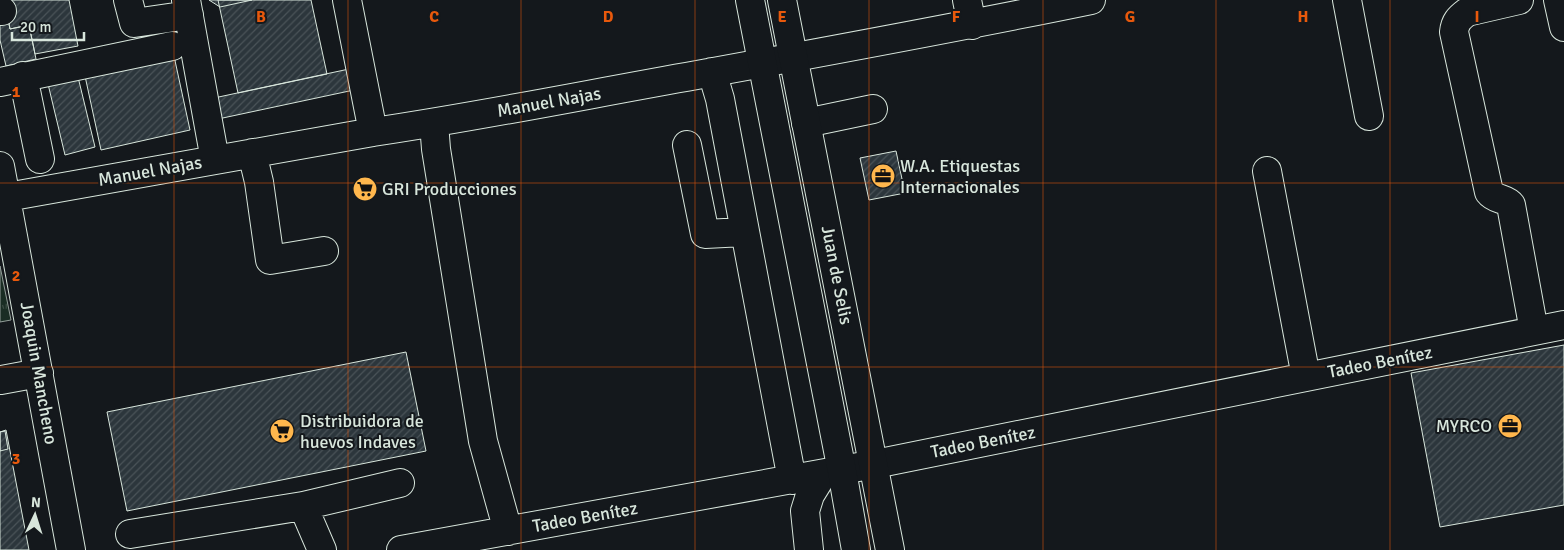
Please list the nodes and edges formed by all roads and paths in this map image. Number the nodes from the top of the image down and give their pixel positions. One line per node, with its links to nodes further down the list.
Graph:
1 (128, 0): 9 (street)
2 (347, 0): 21 (street)
3 (750, 0): 14 (street, Juan de Selis)
4 (782, 0): 13 (street, Juan de Selis)
5 (1091, 0): 10 (street, Manuel Najas)
6 (1347, 0): 18 (street)
7 (1519, 0): 32 (street)
8 (1558, 0): 11 (street)
9 (188, 7): 25 (street)
10 (970, 12): 13 (street, Manuel Najas)
11 (1564, 27)
12 (172, 46): 16 (street)
13 (793, 58): 14 (street, Manuel Najas); 20 (street, Juan de Selis)
14 (761, 63): 15 (street, Manuel Najas); 37 (street, Juan de Selis)
15 (712, 72): 19 (street, Manuel Najas); 29 (street)
16 (12, 79): 24 (street)
17 (873, 109): 20 (street)
18 (1369, 116)
19 (434, 123): 21 (street, Manuel Najas); 41 (street)
20 (806, 123): 36 (street, Juan de Selis)
21 (373, 132): 23 (street, Manuel Najas)
22 (687, 145): 29 (street)
23 (252, 153): 25 (street, Manuel Najas); 30 (street)
24 (40, 159)
25 (216, 160): 28 (street, Manuel Najas)
26 (0, 166): 28 (street, Joaquin Mancheno)
27 (1267, 171): 34 (street)
28 (7, 197): 33 (street, Joaquin Mancheno)
29 (744, 232): 38 (street)
30 (324, 251)
31 (1564, 325): 32 (street, Tadeo Benítez)
32 (1534, 331): 34 (street, Tadeo Benítez)
33 (39, 373): 35 (street); 43 (street, Joaquin Mancheno)
34 (1306, 377): 36 (street, Tadeo Benítez)
35 (1, 380)
36 (875, 464): 37 (street, Tadeo Benítez); 48 (street, Juan de Selis)
37 (832, 472): 38 (street, Tadeo Benítez); 46 (street); 47 (street, Juan de Selis)
38 (792, 480): 41 (street, Tadeo Benítez)
39 (400, 483): 40 (street)
40 (303, 506): 42 (street); 44 (street)
41 (508, 531): 45 (street, Tadeo Benítez)
42 (130, 534)
43 (71, 550)
44 (322, 550)
45 (401, 550)
46 (809, 550)
47 (856, 550)
48 (890, 550)

